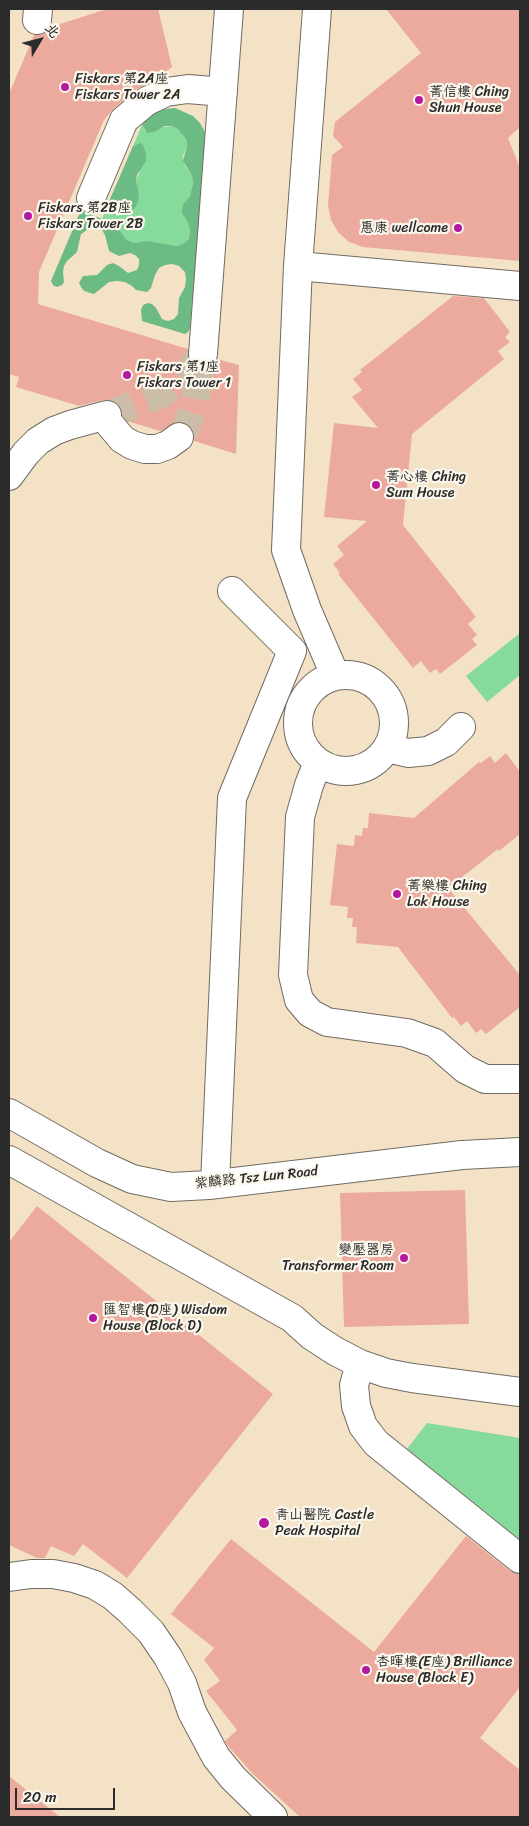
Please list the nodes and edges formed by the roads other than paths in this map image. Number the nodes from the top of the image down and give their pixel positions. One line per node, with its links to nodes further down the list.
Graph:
1 (229, 9): 3 (street)
2 (318, 9): 5 (street)
3 (223, 92): 4 (street); 7 (street)
4 (91, 198)
5 (298, 266): 6 (street); 11 (street)
6 (520, 286)
7 (203, 354)
8 (180, 437): 9 (street)
9 (9, 476)
10 (232, 591): 19 (street)
11 (335, 675): 13 (street); 14 (street)
12 (461, 728): 13 (street)
13 (387, 748): 14 (street)
14 (318, 762): 15 (street)
15 (520, 1079)
16 (9, 1113): 19 (street, 紫麟路 Tsz Lun Road)
17 (520, 1152): 19 (street, 紫麟路 Tsz Lun Road)
18 (9, 1160): 20 (street)
19 (215, 1184)
20 (360, 1364): 21 (street); 22 (street)
21 (520, 1392)
22 (520, 1559)
23 (9, 1577): 24 (street)
24 (273, 1817)

